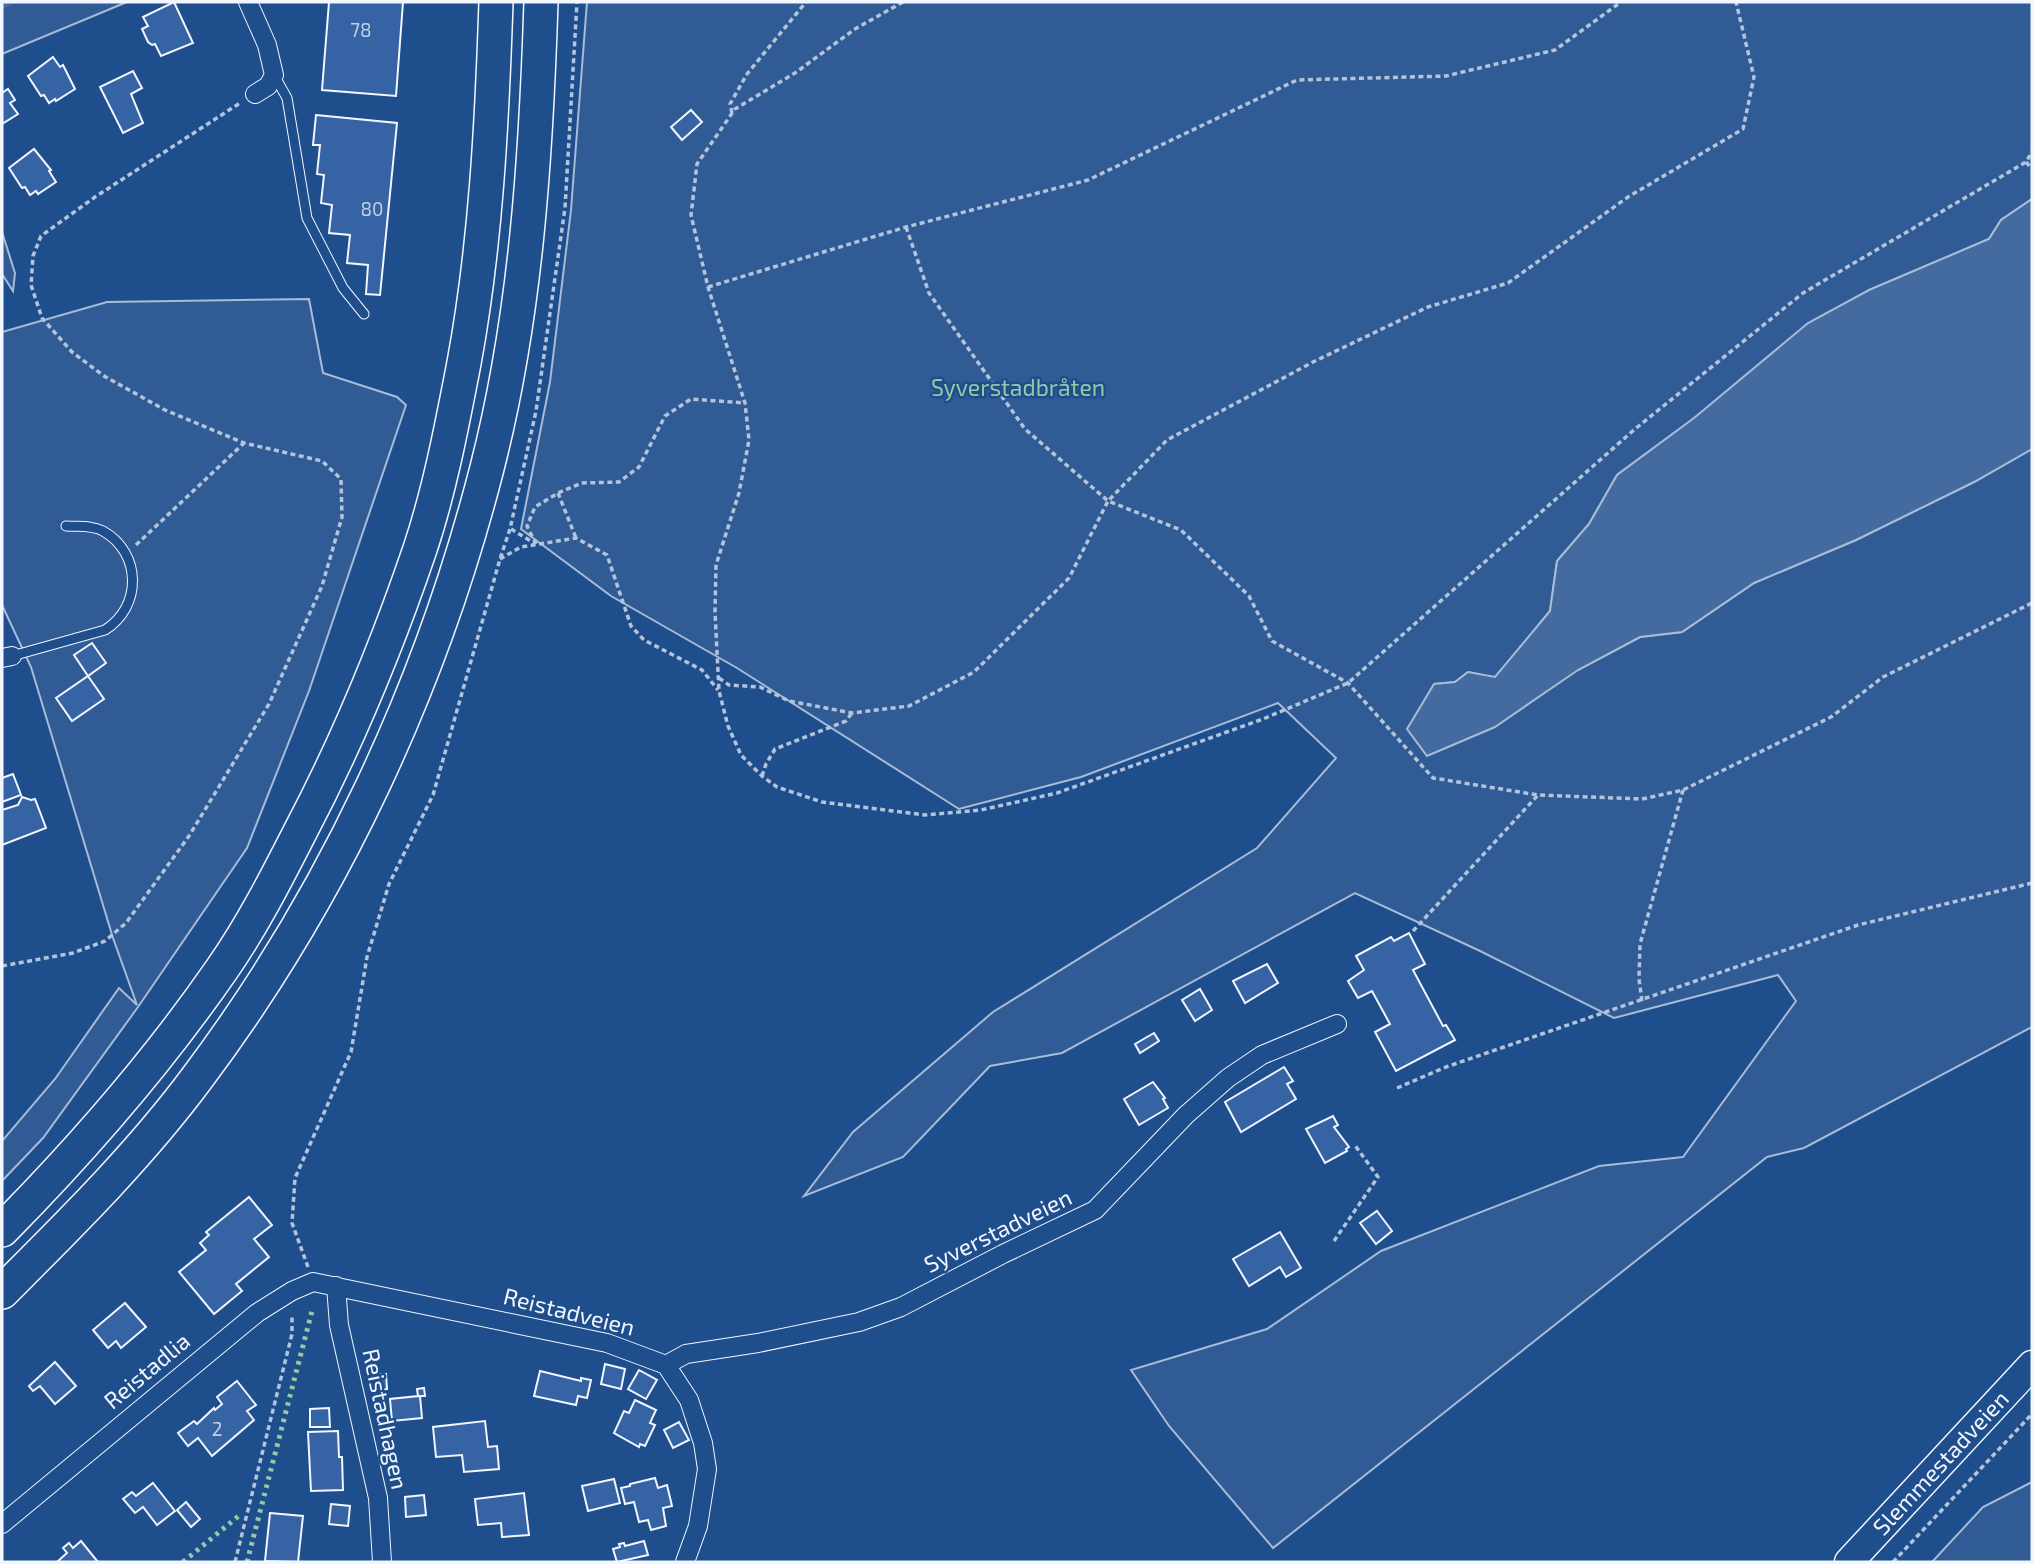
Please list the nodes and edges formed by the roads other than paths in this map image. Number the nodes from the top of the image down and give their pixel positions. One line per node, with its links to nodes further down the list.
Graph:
1 (248, 2): 4 (street)
2 (496, 2): 10 (highway)
3 (541, 2): 12 (highway)
4 (274, 75): 5 (street); 6 (lane)
5 (256, 94)
6 (364, 314)
7 (66, 526): 8 (lane)
8 (7, 657)
9 (1337, 1024): 13 (street, Syverstadveien)
10 (2, 1230)
11 (336, 1286): 13 (street, Reistadveien); 15 (street, Reistadlia); 16 (street, Reistadhagen)
12 (2, 1292)
13 (666, 1364): 17 (street)
14 (2032, 1365): 18 (main road, Slemmestadveien)
15 (2, 1524)
16 (382, 1562)
17 (685, 1562)
18 (1849, 1562)

